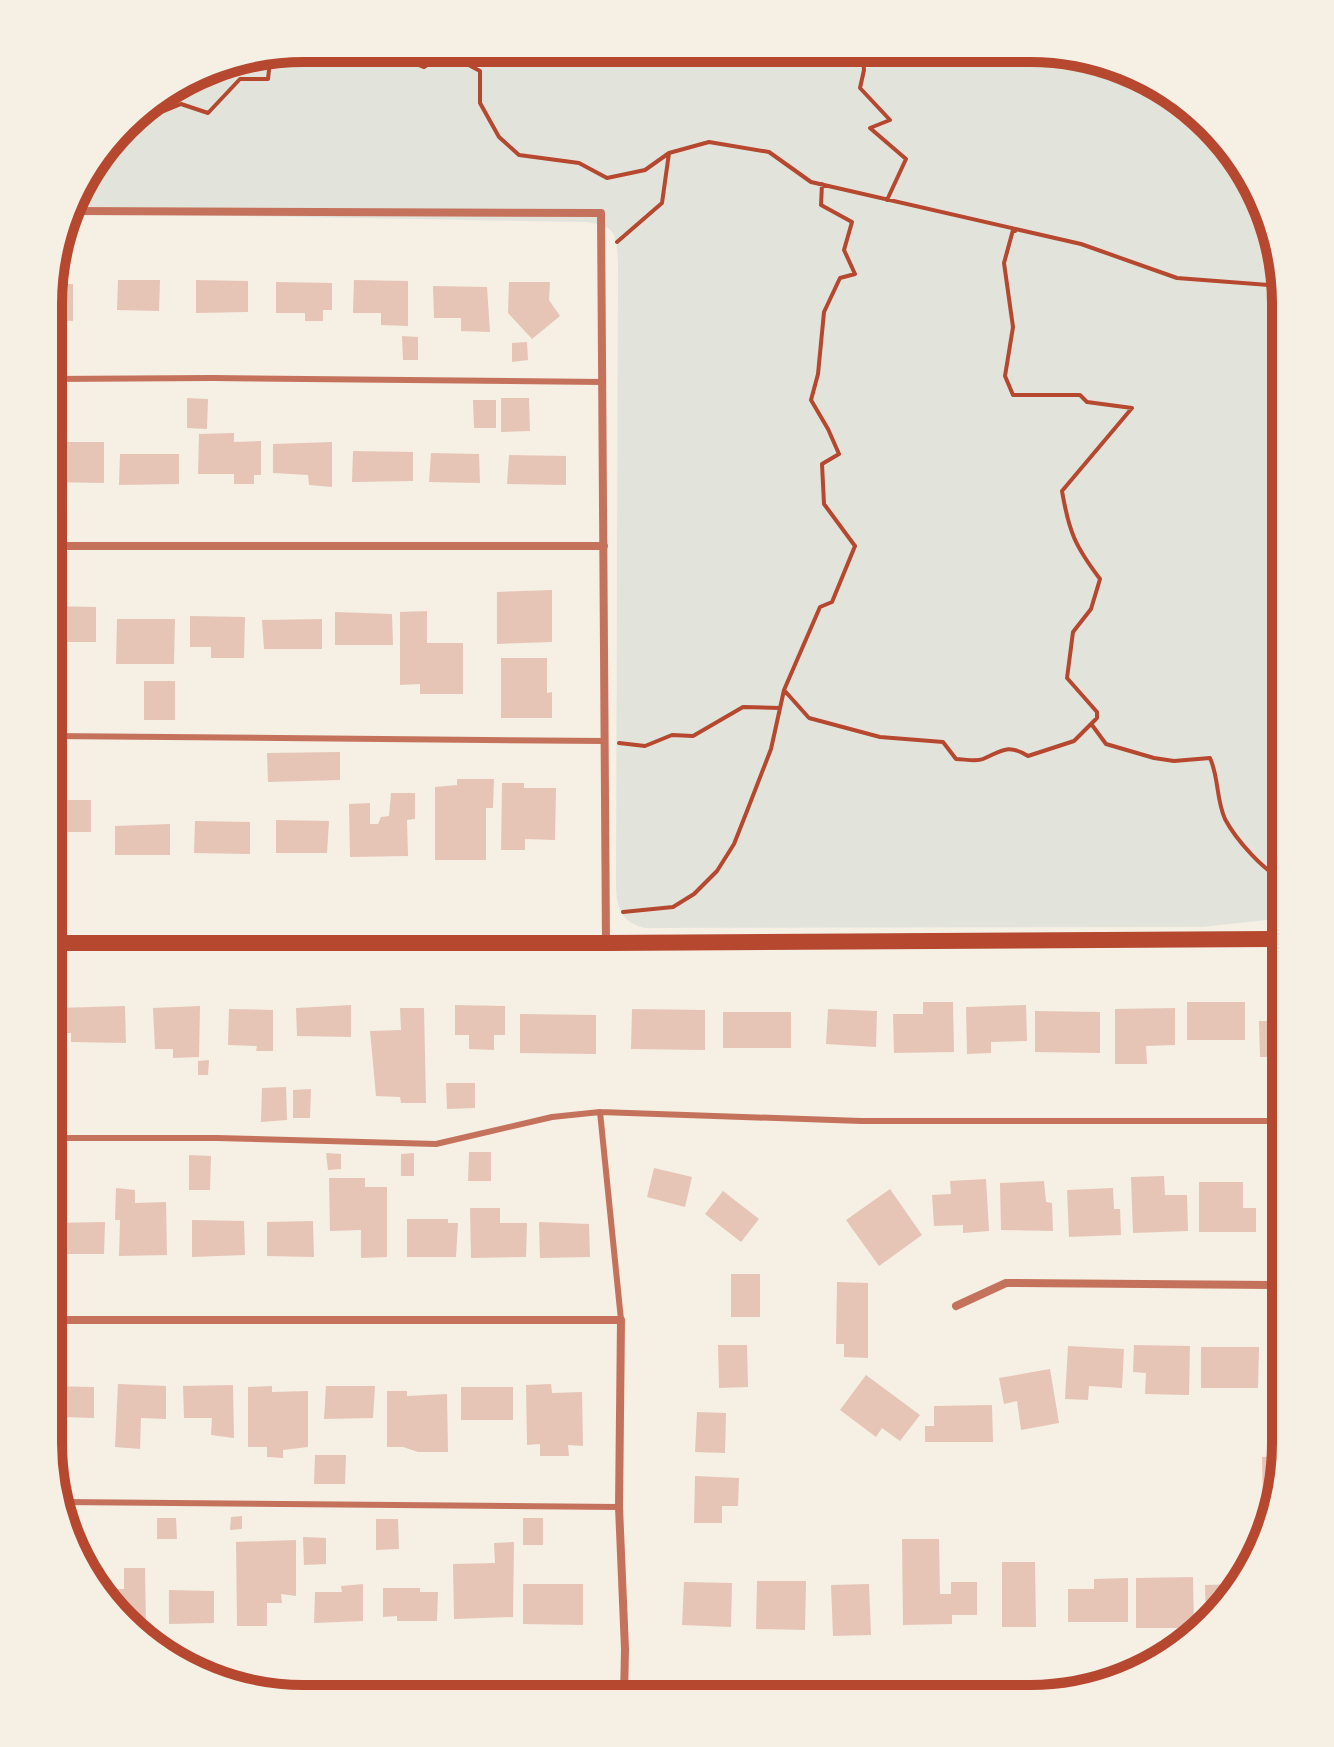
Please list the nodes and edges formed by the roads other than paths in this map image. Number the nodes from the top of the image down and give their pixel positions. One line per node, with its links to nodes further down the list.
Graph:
1 (80, 211): 3 (street)
2 (62, 379): 3 (lane)
3 (603, 382): 5 (street)
4 (62, 546): 5 (street)
5 (604, 546): 7 (street)
6 (62, 736): 7 (lane)
7 (605, 741): 10 (street)
8 (1271, 939): 10 (main road)
9 (62, 943): 10 (main road)
10 (606, 943)
11 (600, 1112): 12 (lane); 13 (lane); 17 (lane)
12 (1271, 1121)
13 (62, 1138)
14 (1271, 1285): 15 (street)
15 (956, 1306)
16 (62, 1320): 17 (street)
17 (621, 1320): 19 (street)
18 (69, 1502): 19 (lane)
19 (619, 1507): 20 (street)
20 (624, 1685)

